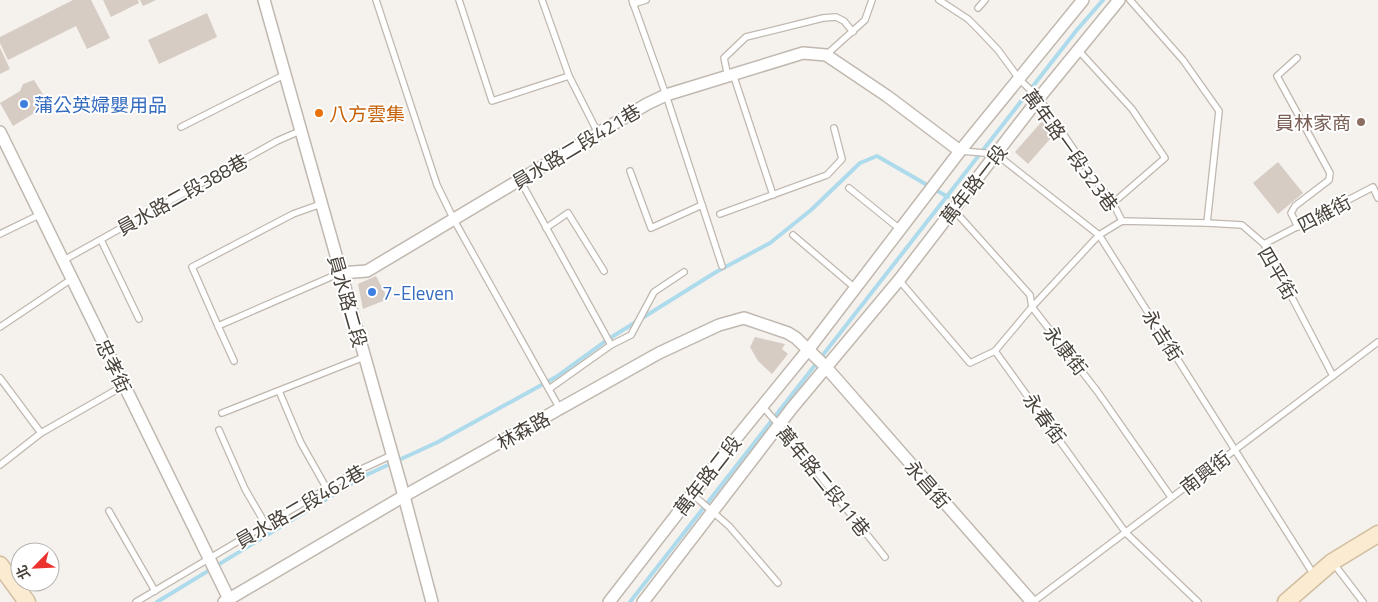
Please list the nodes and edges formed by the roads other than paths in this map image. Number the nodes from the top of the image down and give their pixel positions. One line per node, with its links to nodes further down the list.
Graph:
1 (264, 0): 19 (street, 員水路二段)
2 (376, 0): 43 (lane)
3 (460, 0): 20 (lane)
4 (542, 0): 20 (lane)
5 (646, 0): 12 (lane)
6 (872, 0): 14 (lane)
7 (939, 0): 21 (lane, 萬年路一段323巷)
8 (985, 0): 13 (lane)
9 (1083, 0): 21 (street, 萬年路一段)
10 (1119, 0): 15 (street, 萬年路一段)
11 (1130, 0): 45 (lane)
12 (633, 2): 22 (lane)
13 (978, 8)
14 (853, 32): 16 (lane); 18 (lane)
15 (1079, 50): 23 (street, 萬年路一段); 37 (lane)
16 (826, 55): 18 (street, 員水路二段421巷); 30 (street)
17 (1297, 58): 46 (lane)
18 (733, 74): 22 (street, 員水路二段421巷); 35 (lane)
19 (284, 75): 24 (lane); 26 (street, 員水路二段)
20 (569, 76): 28 (lane)
21 (1020, 80): 23 (lane, 萬年路一段323巷); 30 (street, 萬年路一段)
22 (666, 96): 28 (street, 員水路二段421巷); 39 (lane)
23 (1039, 98): 31 (street, 萬年路一段); 37 (lane, 萬年路一段323巷)
24 (181, 127)
25 (834, 128): 35 (lane)
26 (300, 131): 38 (street, 員水路二段); 52 (lane, 員水路二段388巷)
27 (0, 132): 29 (street, 忠孝街)
28 (598, 133): 33 (street, 員水路二段421巷)
29 (3, 146): 41 (street, 忠孝街)
30 (960, 151): 31 (lane); 48 (street, 萬年路一段)
31 (996, 154): 40 (street, 萬年路一段); 51 (lane, 永吉街)
32 (630, 171): 39 (lane)
33 (520, 180): 43 (street, 員水路二段421巷); 47 (lane)
34 (849, 188): 48 (lane)
35 (773, 195): 42 (lane)
36 (1378, 198): 46 (lane, 四維街)
37 (1113, 203): 44 (lane, 萬年路一段323巷)
38 (321, 204): 58 (street, 員水路二段); 64 (lane)
39 (702, 205): 55 (lane)
40 (953, 209): 60 (street, 萬年路一段); 62 (lane, 永康街)
41 (41, 214): 49 (lane); 54 (street, 忠孝街)
42 (720, 214)
43 (454, 220): 58 (street, 員水路二段421巷); 76 (lane)
44 (1122, 221): 45 (lane, 四平街); 51 (lane)
45 (1207, 224): 53 (lane, 四平街)
46 (1298, 227): 53 (lane, 四維街)
47 (546, 228): 56 (lane); 67 (lane)
48 (901, 230): 61 (street, 萬年路一段)
49 (0, 234)
50 (793, 235): 61 (lane)
51 (1099, 235): 62 (lane); 84 (lane, 永吉街)
52 (100, 240): 54 (lane, 員水路二段388巷); 63 (lane)
53 (1264, 244): 73 (lane, 四平街)
54 (64, 260): 59 (street, 忠孝街)
55 (722, 266)
56 (604, 271)
57 (684, 272): 67 (lane)
58 (340, 273): 64 (lane); 70 (street, 員水路二段)
59 (73, 278): 65 (lane); 75 (street, 忠孝街)
60 (899, 280): 69 (lane); 72 (street, 萬年路一段)
61 (855, 288): 68 (street, 萬年路一段)
62 (1032, 307): 69 (lane); 90 (lane, 永康街)
63 (139, 319)
64 (218, 326): 71 (lane)
65 (0, 327)
66 (1378, 342): 73 (lane, 南興街)
67 (611, 345): 76 (lane)
68 (808, 350): 72 (street, 林森路); 78 (street, 萬年路二段); 79 (street, 林森路)
69 (995, 351): 94 (lane, 永春街)
70 (364, 358): 77 (lane); 85 (street, 員水路二段)
71 (234, 362)
72 (825, 366): 81 (street, 萬年路二段); 109 (street, 永昌街)
73 (1333, 376): 84 (lane, 南興街)
74 (0, 378): 83 (lane)
75 (123, 386): 83 (lane); 97 (street, 忠孝街)
76 (549, 389): 79 (lane)
77 (279, 391): 80 (lane); 87 (lane)
78 (762, 406): 81 (lane, 萬年路二段11巷); 88 (street, 萬年路二段)
79 (561, 409): 89 (street, 林森路)
80 (222, 413)
81 (779, 425): 92 (street, 萬年路二段); 96 (lane, 萬年路二段11巷)
82 (219, 430): 93 (lane)
83 (41, 433): 86 (lane)
84 (1235, 449): 90 (lane, 南興街); 100 (lane, 永吉街)
85 (392, 454): 87 (lane, 員水路二段462巷); 89 (street, 員水路二段)
86 (0, 465)
87 (327, 489): 93 (lane, 員水路二段462巷)
88 (692, 494): 92 (lane); 107 (street, 萬年路二段)
89 (404, 496): 103 (street, 林森路); 106 (street, 員水路二段)
90 (1172, 498): 94 (lane, 南興街)
91 (108, 511): 102 (lane)
92 (714, 512): 101 (lane); 108 (street, 萬年路二段)
93 (266, 525): 97 (lane, 員水路二段462巷)
94 (1126, 533): 109 (lane, 南興街); 110 (lane, 永春街)
95 (1378, 534): 98 (street)
96 (885, 557)
97 (209, 559): 102 (lane, 員水路二段462巷); 103 (street, 忠孝街)
98 (1332, 562): 100 (street); 112 (lane)
99 (0, 565): 104 (street)
100 (1315, 577): 111 (street)
101 (778, 583)
102 (155, 591): 105 (lane, 員水路二段462巷)
103 (226, 600)
104 (27, 602)
105 (136, 602)
106 (432, 602)
107 (609, 602)
108 (643, 602)
109 (1032, 602)
110 (1198, 602)
111 (1286, 602)
112 (1363, 602)

